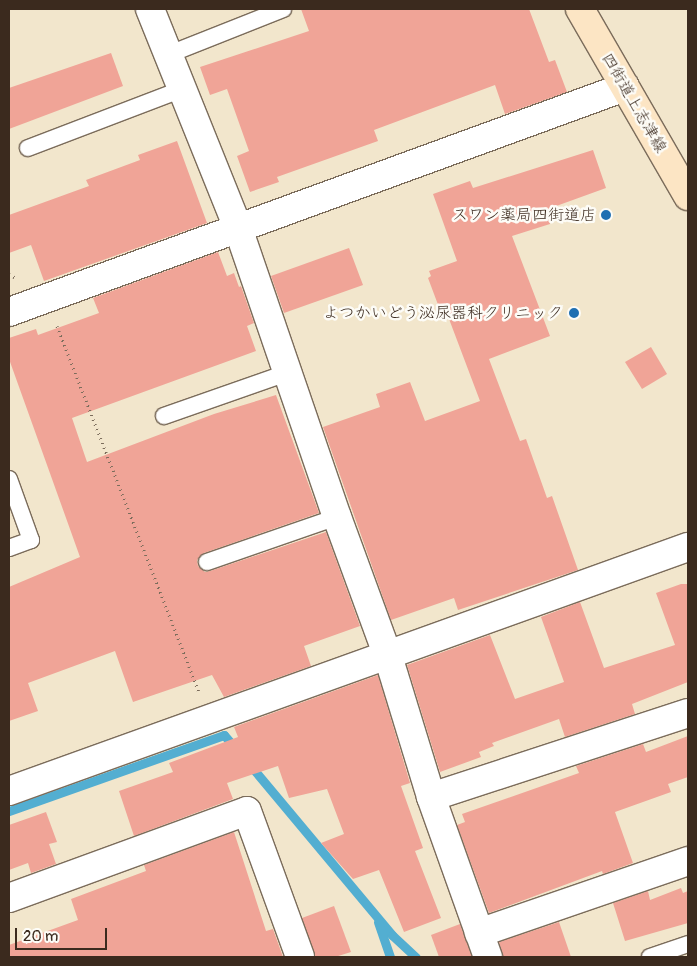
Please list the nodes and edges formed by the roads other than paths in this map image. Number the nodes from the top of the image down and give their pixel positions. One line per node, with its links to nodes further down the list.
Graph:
1 (150, 9): 4 (street)
2 (283, 9): 4 (lane)
3 (580, 9): 5 (main road, 四街道上志津線)
4 (167, 55): 6 (street)
5 (625, 86): 8 (main road, 四街道上志津線); 9 (street)
6 (180, 90): 7 (lane); 9 (street)
7 (28, 148)
8 (688, 196)
9 (238, 228): 10 (street); 11 (street)
10 (9, 312)
11 (287, 372): 12 (lane); 14 (street)
12 (164, 416)
13 (9, 479): 16 (lane)
14 (337, 517): 17 (lane); 18 (street)
15 (688, 547): 18 (street)
16 (9, 548)
17 (207, 562)
18 (388, 656): 20 (street); 21 (street)
19 (688, 713): 21 (street)
20 (9, 791)
21 (431, 797): 25 (street)
22 (688, 861): 25 (street)
23 (9, 898): 26 (street)
24 (688, 944): 27 (lane)
25 (483, 945)
26 (300, 957)
27 (650, 957)

